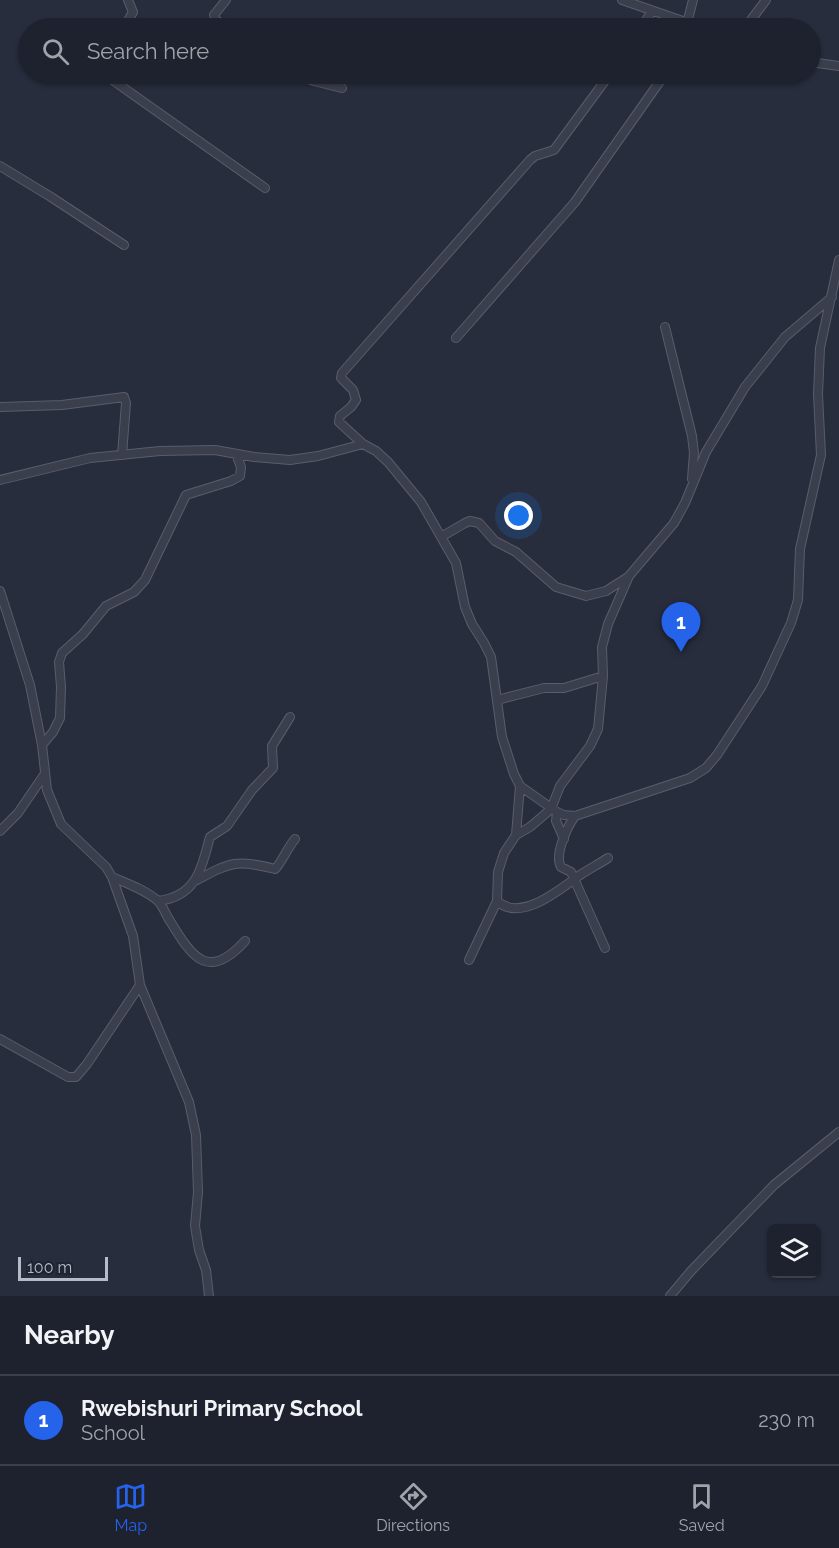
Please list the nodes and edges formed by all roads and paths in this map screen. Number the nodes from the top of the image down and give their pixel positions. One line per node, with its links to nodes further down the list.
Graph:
1 (128, 0): 7 (street)
2 (225, 0): 8 (street)
3 (622, 0): 6 (street)
4 (693, 0): 11 (street)
5 (766, 0): 12 (street)
6 (652, 11): 9 (street); 10 (street)
7 (130, 18)
8 (215, 18)
9 (647, 18)
10 (672, 18)
11 (688, 18)
12 (752, 18)
13 (821, 64): 14 (street)
14 (839, 66)
15 (118, 84): 21 (street)
16 (326, 84): 19 (street)
17 (603, 84): 28 (street)
18 (658, 84): 26 (street)
19 (342, 88)
20 (0, 166): 22 (street)
21 (265, 188)
22 (124, 245)
23 (839, 260): 24 (street)
24 (832, 297): 32 (street); 43 (street)
25 (665, 327): 32 (street)
26 (456, 338)
27 (0, 407): 30 (street)
28 (363, 444): 29 (street); 33 (street)
29 (236, 454): 30 (street); 39 (street)
30 (122, 455): 31 (street)
31 (0, 480)
32 (692, 483): 34 (street)
33 (441, 537): 34 (street); 37 (street)
34 (629, 576): 36 (street)
35 (0, 591): 39 (street)
36 (603, 676): 37 (street); 42 (street)
37 (496, 700): 41 (street)
38 (290, 717): 50 (street)
39 (42, 745): 40 (street)
40 (44, 775): 44 (street); 49 (street)
41 (520, 786): 42 (street); 45 (street)
42 (555, 810): 43 (street); 45 (street); 47 (street)
43 (575, 816): 47 (street)
44 (0, 831)
45 (516, 835): 53 (street)
46 (295, 839): 50 (street)
47 (564, 839): 51 (street)
48 (608, 858): 51 (street)
49 (112, 877): 52 (street); 57 (street)
50 (197, 880): 52 (street)
51 (574, 880): 53 (street); 55 (street)
52 (158, 901): 54 (street)
53 (497, 901): 56 (street)
54 (245, 941)
55 (605, 948)
56 (469, 960)
57 (140, 985): 58 (street); 60 (street)
58 (0, 1039)
59 (839, 1131): 61 (street)
60 (209, 1296)
61 (670, 1296)

